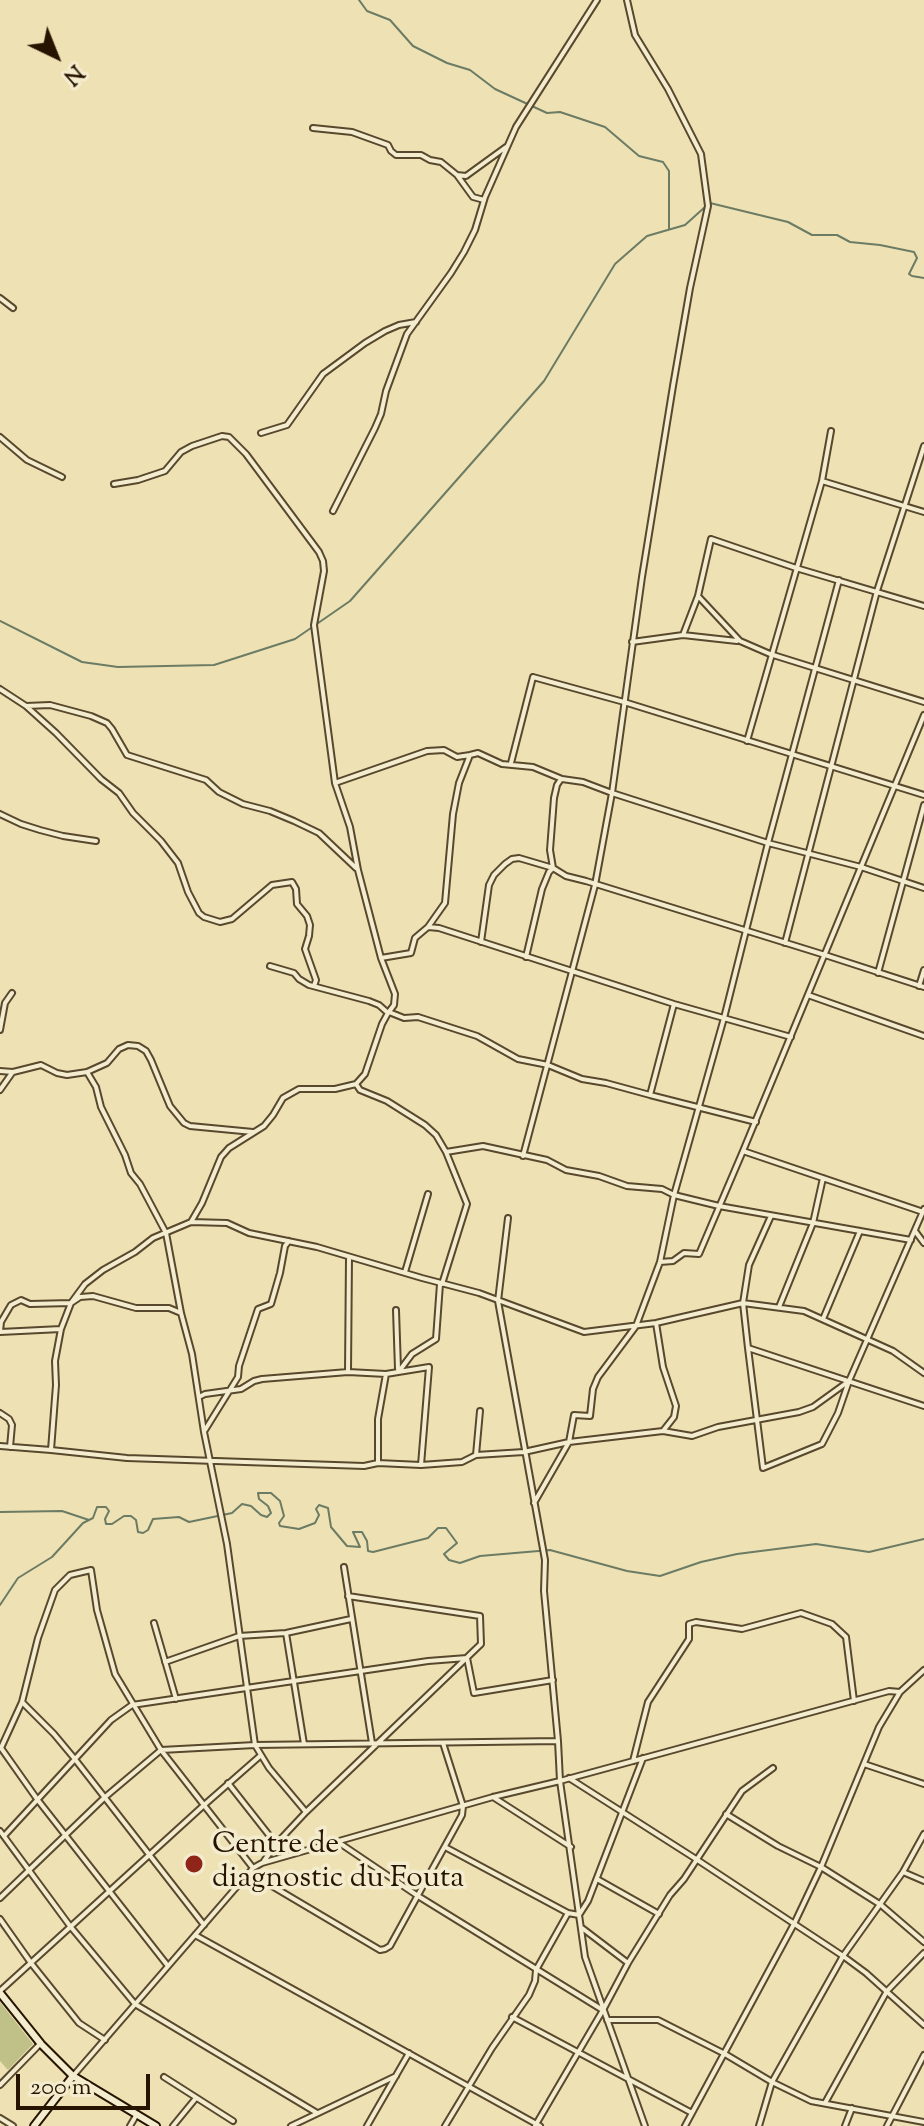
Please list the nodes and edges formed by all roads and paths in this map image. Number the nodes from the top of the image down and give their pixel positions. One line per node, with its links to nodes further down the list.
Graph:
1 (597, 0): 4 (street)
2 (627, 0): 27 (street)
3 (313, 128): 5 (street)
4 (507, 146): 5 (street); 6 (street)
5 (457, 175): 6 (street)
6 (484, 200): 9 (street)
7 (0, 298): 8 (street)
8 (13, 308)
9 (416, 322): 11 (street); 18 (street)
10 (831, 431): 15 (street)
11 (261, 433)
12 (0, 437): 14 (street)
13 (924, 446): 17 (street)
14 (62, 477)
15 (822, 481): 17 (street); 20 (street)
16 (114, 484): 42 (street)
17 (905, 506): 19 (street); 22 (street)
18 (333, 511)
19 (924, 512)
20 (796, 568): 21 (street); 23 (street); 28 (street)
21 (839, 580): 22 (street); 29 (street)
22 (877, 591): 24 (street); 30 (street)
23 (698, 596): 25 (street); 26 (street)
24 (924, 606)
25 (683, 635): 26 (street); 27 (street)
26 (740, 641): 28 (street)
27 (632, 642): 32 (street)
28 (770, 654): 29 (street); 36 (street)
29 (816, 668): 30 (street); 37 (street)
30 (854, 680): 33 (street); 40 (street)
31 (0, 689): 34 (street)
32 (624, 702): 36 (street); 39 (street); 44 (street)
33 (924, 702)
34 (26, 706): 53 (street); 68 (street)
35 (924, 715): 43 (street)
36 (747, 741): 37 (street)
37 (792, 754): 40 (street); 49 (street)
38 (470, 755): 39 (street); 42 (street); 57 (street)
39 (511, 763): 41 (street)
40 (831, 766): 43 (street); 50 (street)
41 (562, 779): 44 (street); 52 (street)
42 (335, 783): 53 (street)
43 (895, 786): 45 (street); 51 (street)
44 (612, 793): 49 (street); 55 (street)
45 (924, 795)
46 (924, 805): 54 (street)
47 (0, 814): 48 (street)
48 (96, 841)
49 (768, 843): 50 (street); 58 (street)
50 (808, 854): 51 (street); 60 (street)
51 (861, 867): 54 (street); 61 (street)
52 (553, 868): 55 (street); 59 (street); 62 (street)
53 (358, 870): 63 (street)
54 (903, 881): 56 (street); 67 (street)
55 (595, 885): 58 (street); 66 (street)
56 (924, 888)
57 (428, 927): 59 (street); 63 (street)
58 (745, 931): 60 (street); 74 (street)
59 (481, 942): 62 (street)
60 (785, 943): 61 (street)
61 (825, 955): 67 (street); 71 (street)
62 (526, 957): 66 (street)
63 (381, 958): 73 (street)
64 (270, 966): 68 (street)
65 (924, 970): 69 (street)
66 (571, 972): 72 (street); 78 (street)
67 (878, 973): 69 (street)
68 (314, 986): 73 (street)
69 (922, 987)
70 (12, 993): 75 (street)
71 (808, 995): 76 (street); 77 (street)
72 (674, 1004): 74 (street); 84 (street)
73 (389, 1013): 78 (street); 82 (street)
74 (724, 1018): 77 (street); 85 (street)
75 (0, 1030)
76 (924, 1036)
77 (791, 1037): 86 (street)
78 (548, 1065): 84 (street); 90 (street)
79 (0, 1071): 80 (street)
80 (13, 1072): 81 (street); 83 (street)
81 (87, 1072): 87 (street); 102 (street)
82 (356, 1084): 87 (street); 89 (street)
83 (0, 1090)
84 (650, 1095): 85 (street)
85 (698, 1107): 86 (street); 93 (street)
86 (756, 1122): 88 (street)
87 (256, 1132): 98 (street)
88 (743, 1151): 91 (street); 94 (street)
89 (446, 1152): 90 (street); 109 (street)
90 (523, 1156): 93 (street)
91 (823, 1178): 95 (street); 99 (street)
92 (428, 1194): 108 (street)
93 (674, 1195): 94 (street); 107 (street)
94 (719, 1206): 96 (street); 107 (street)
95 (923, 1211): 101 (street)
96 (772, 1216): 99 (street); 112 (street)
97 (508, 1218): 110 (street)
98 (191, 1222): 102 (street); 104 (street)
99 (813, 1223): 100 (street); 113 (street)
100 (860, 1231): 103 (street); 116 (street)
101 (915, 1231): 103 (street); 105 (street)
102 (166, 1233): 111 (street); 115 (street)
103 (911, 1240): 121 (street)
104 (289, 1241): 106 (street); 128 (street)
105 (924, 1243)
106 (349, 1257): 108 (street); 123 (street)
107 (660, 1262): 118 (street)
108 (405, 1272): 109 (street)
109 (441, 1283): 110 (street); 124 (street)
110 (498, 1301): 118 (street); 140 (street)
111 (71, 1303): 115 (street); 119 (street); 120 (street)
112 (743, 1303): 113 (street); 117 (street); 122 (street)
113 (779, 1307): 116 (street)
114 (396, 1310): 124 (street)
115 (181, 1313): 129 (street)
116 (823, 1319): 121 (street)
117 (656, 1323): 118 (street); 134 (street)
118 (636, 1326): 136 (street)
119 (61, 1329): 120 (street); 139 (street)
120 (0, 1331)
121 (869, 1339): 125 (street); 127 (street)
122 (748, 1348): 127 (street); 133 (street)
123 (348, 1372): 126 (street); 128 (street)
124 (398, 1372): 126 (street); 144 (street)
125 (924, 1373)
126 (386, 1374): 143 (street)
127 (849, 1381): 130 (street); 133 (street); 133 (street)
128 (230, 1390): 129 (street); 135 (street)
129 (199, 1397): 135 (street)
130 (924, 1406)
131 (480, 1411): 141 (street)
132 (0, 1413): 138 (street)
133 (757, 1421): 134 (street)
134 (663, 1431): 136 (street)
135 (204, 1432): 142 (street)
136 (569, 1442): 140 (street); 145 (street)
137 (0, 1446): 138 (street)
138 (10, 1447): 139 (street)
139 (51, 1450): 142 (street)
140 (524, 1452): 141 (street); 145 (street)
141 (476, 1455): 144 (street)
142 (210, 1460): 143 (street); 151 (street)
143 (378, 1463): 144 (street)
144 (421, 1465)
145 (534, 1503): 156 (street)
146 (344, 1567): 147 (street)
147 (348, 1596): 148 (street); 152 (street)
148 (351, 1619): 150 (street); 154 (street)
149 (154, 1623): 153 (street)
150 (286, 1633): 151 (street); 157 (street)
151 (239, 1636): 153 (street); 158 (street)
152 (467, 1658): 154 (street); 156 (street); 167 (street)
153 (165, 1662): 160 (street)
154 (361, 1670): 157 (street); 167 (street)
155 (924, 1670): 159 (street)
156 (553, 1680): 164 (street)
157 (294, 1681): 158 (street); 166 (street)
158 (247, 1689): 160 (street); 168 (street)
159 (900, 1692): 161 (street); 174 (street)
160 (176, 1699): 163 (street)
161 (854, 1701): 172 (street); 173 (street)
162 (22, 1702): 163 (street); 171 (street); 182 (street)
163 (132, 1705): 169 (street); 171 (street)
164 (558, 1741): 165 (street); 177 (street)
165 (443, 1743): 167 (street); 184 (street)
166 (304, 1744): 167 (street); 168 (street)
167 (374, 1744): 185 (street)
168 (255, 1745): 169 (street); 170 (street)
169 (161, 1750): 181 (street); 183 (street)
170 (260, 1756): 178 (street); 185 (street)
171 (74, 1758): 181 (street); 182 (street)
172 (643, 1758): 173 (street); 186 (street)
173 (633, 1761): 176 (street)
174 (864, 1764): 179 (street); 198 (street)
175 (773, 1768): 187 (street)
176 (569, 1778): 177 (street); 186 (street)
177 (560, 1781): 180 (street); 194 (street)
178 (228, 1783): 183 (street); 192 (street)
179 (924, 1784)
180 (493, 1797): 184 (street); 194 (street)
181 (104, 1798): 190 (street); 195 (street)
182 (37, 1799): 188 (street); 190 (street)
183 (203, 1806): 195 (street); 200 (street)
184 (463, 1806): 191 (street); 193 (street)
185 (306, 1812): 192 (street)
186 (623, 1813): 196 (street); 202 (street)
187 (726, 1814): 196 (street); 198 (street)
188 (2, 1834): 199 (street)
189 (924, 1834): 201 (street)
190 (65, 1835): 199 (street); 204 (street)
191 (337, 1841): 197 (street); 205 (street)
192 (276, 1844): 197 (street)
193 (445, 1847): 205 (street); 208 (street)
194 (571, 1847): 210 (street)
195 (148, 1856): 204 (street); 213 (street)
196 (696, 1859): 209 (street); 212 (street)
197 (262, 1863): 200 (street)
198 (821, 1867): 207 (street); 212 (street)
199 (29, 1870): 206 (street); 214 (street)
200 (251, 1871): 205 (street); 213 (street)
201 (903, 1872): 203 (street); 207 (street)
202 (597, 1879): 209 (street); 210 (street)
203 (924, 1881)
204 (110, 1891): 214 (street); 222 (street)
205 (418, 1896): 223 (street)
206 (0, 1898)
207 (881, 1905): 217 (street); 219 (street)
208 (568, 1913): 210 (street); 223 (street)
209 (659, 1914): 221 (street)
210 (579, 1915): 215 (street)
211 (0, 1919): 220 (street)
212 (794, 1924): 219 (street); 235 (street)
213 (204, 1925): 216 (street)
214 (70, 1926): 220 (street); 226 (street)
215 (581, 1927): 221 (street); 227 (street)
216 (195, 1935): 222 (street); 234 (street)
217 (924, 1942)
218 (924, 1953): 224 (street)
219 (843, 1956): 224 (street); 241 (street)
220 (31, 1963): 225 (street); 231 (street)
221 (628, 1963): 227 (street)
222 (168, 1966): 226 (street)
223 (536, 1970): 227 (street); 228 (street)
224 (887, 1991): 230 (street); 245 (street)
225 (0, 1992): 232 (street)
226 (135, 2004): 231 (street); 247 (street)
227 (603, 2010): 229 (street); 233 (street)
228 (512, 2017): 233 (street); 243 (street)
229 (607, 2020): 235 (street); 240 (street)
230 (924, 2025)
231 (105, 2040): 237 (street)
232 (41, 2044): 237 (street); 242 (street)
233 (579, 2052): 240 (street); 254 (street)
234 (409, 2053): 238 (street); 243 (street)
235 (725, 2054): 241 (street); 248 (street)
236 (924, 2055): 250 (street)
237 (73, 2076): 249 (street); 256 (street)
238 (396, 2076): 247 (street); 261 (street)
239 (164, 2077): 244 (street)
240 (628, 2079): 248 (street); 263 (street)
241 (772, 2082): 245 (street); 265 (street)
242 (0, 2085)
243 (470, 2087): 254 (street); 262 (street)
244 (196, 2098): 252 (street); 259 (street)
245 (825, 2103): 246 (street)
246 (852, 2108): 250 (street); 266 (street)
247 (317, 2113): 260 (street)
248 (692, 2113): 264 (street)
249 (137, 2114): 257 (street); 258 (street)
250 (891, 2116): 253 (street); 267 (street)
251 (0, 2118): 255 (street)
252 (233, 2121)
253 (924, 2122)
254 (537, 2125)
255 (13, 2126)
256 (34, 2126)
257 (130, 2126)
258 (156, 2126)
259 (173, 2126)
260 (291, 2126)
261 (367, 2126)
262 (445, 2126)
263 (645, 2126)
264 (685, 2126)
265 (759, 2126)
266 (845, 2126)
267 (887, 2126)

